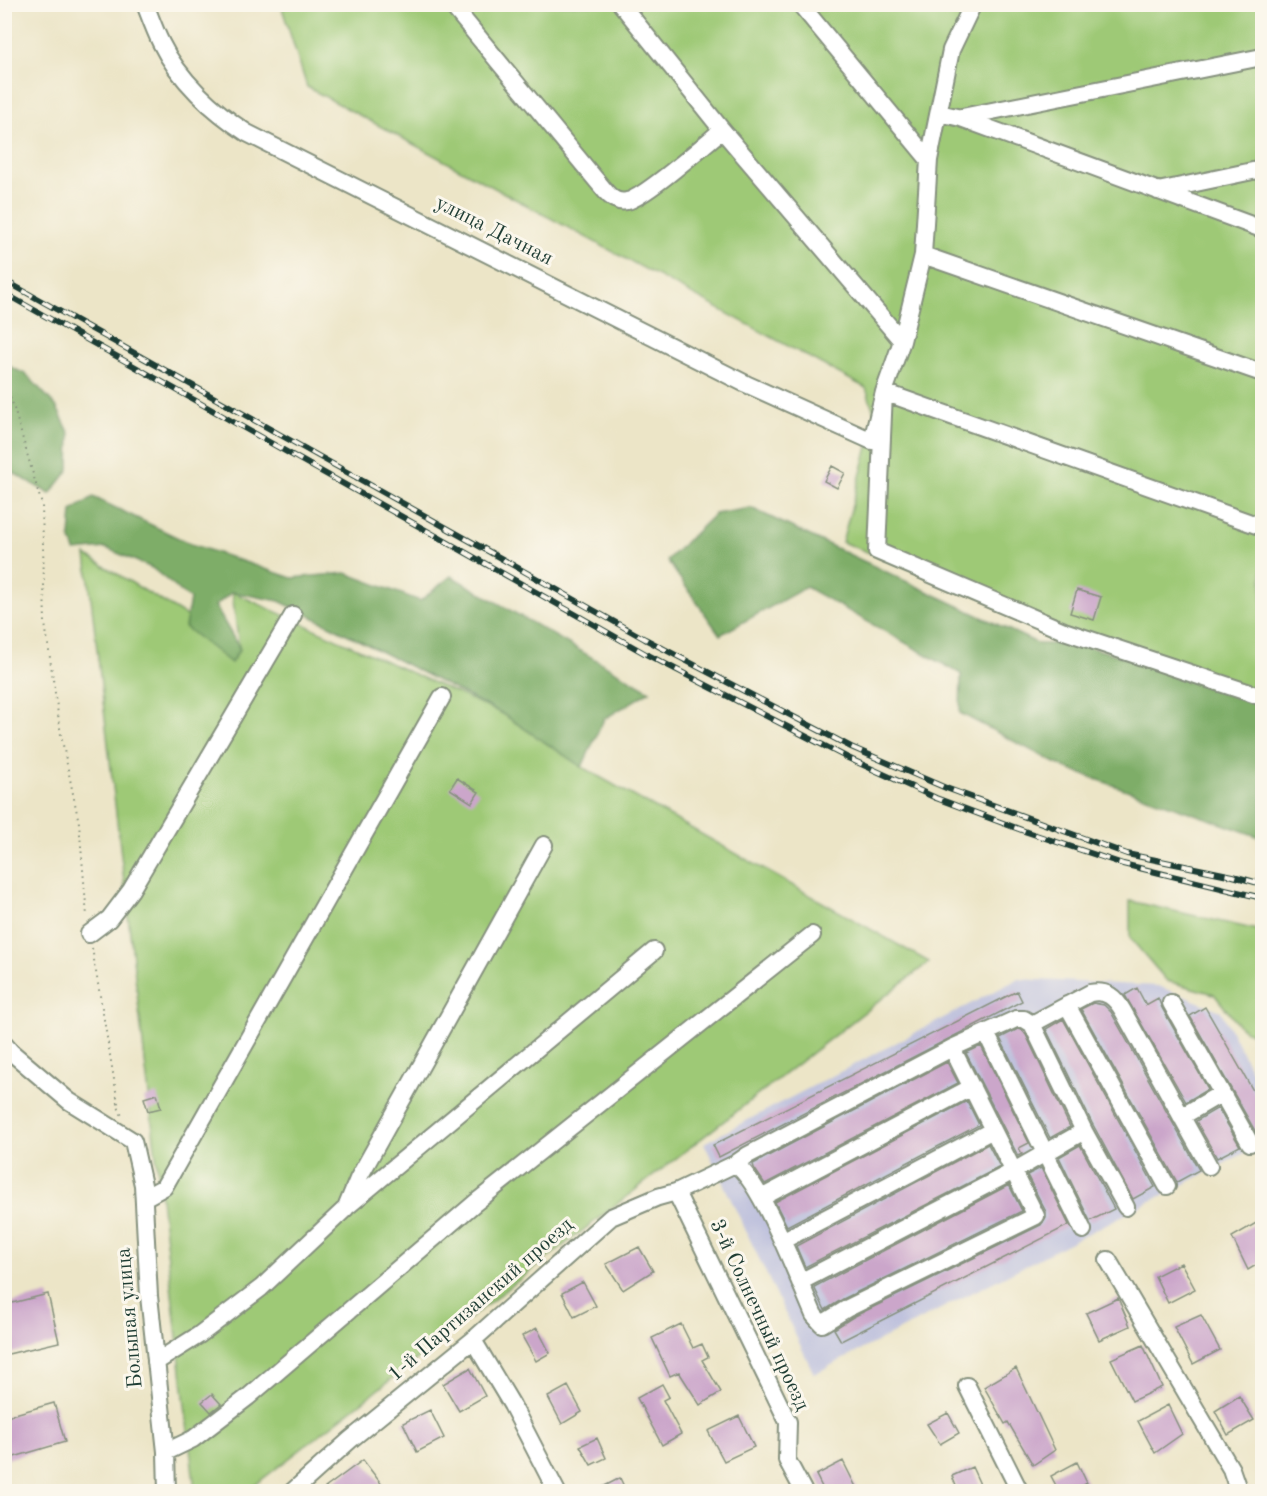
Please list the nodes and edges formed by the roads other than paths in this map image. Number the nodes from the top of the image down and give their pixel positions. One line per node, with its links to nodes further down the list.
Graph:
1 (145, 4): 17 (street, улица Дачная)
2 (451, 4): 9 (street)
3 (621, 4): 9 (street)
4 (800, 4): 10 (street)
5 (971, 5): 7 (street)
6 (1263, 57): 8 (street)
7 (939, 113): 8 (street); 10 (street)
8 (961, 118): 12 (street)
9 (722, 130): 15 (street)
10 (929, 160): 14 (street)
11 (1263, 169): 12 (street)
12 (1157, 191): 13 (street)
13 (1263, 229)
14 (923, 255): 15 (street); 16 (street)
15 (902, 341): 17 (street)
16 (1263, 373)
17 (884, 392): 18 (street); 21 (street)
18 (1263, 527)
19 (293, 615): 23 (street)
20 (442, 696): 44 (street)
21 (1263, 697)
22 (544, 845): 46 (street)
23 (89, 934)
24 (812, 935): 55 (street)
25 (654, 951): 46 (street)
26 (1171, 1003): 33 (street)
27 (1067, 1005): 28 (street); 34 (street); 42 (street)
28 (1032, 1024): 29 (street, 1-й Партизанский проезд); 36 (street)
29 (986, 1033): 31 (street, 1-й Партизанский проезд); 38 (street)
30 (4, 1044): 44 (street, Большая улица)
31 (952, 1048): 32 (street); 39 (street, 1-й Партизанский проезд)
32 (972, 1087): 35 (street); 45 (street)
33 (1222, 1094): 34 (street); 37 (street)
34 (1181, 1117): 40 (street)
35 (993, 1130): 41 (street); 49 (street)
36 (1084, 1131): 38 (street); 47 (street)
37 (1250, 1143)
38 (1044, 1152): 41 (street); 48 (street)
39 (735, 1164): 43 (street, 1-й Партизанский проезд); 45 (street)
40 (1209, 1166)
41 (1012, 1172): 51 (street); 51 (street)
42 (1167, 1186)
43 (676, 1192): 52 (street, 1-й Партизанский проезд); 59 (street, 3-й Солнечный проезд)
44 (144, 1198): 53 (street, Большая улица)
45 (760, 1198): 49 (street)
46 (346, 1208): 53 (street)
47 (1126, 1208)
48 (1083, 1230)
49 (782, 1241): 51 (street)
50 (1108, 1260): 61 (street)
51 (800, 1282)
52 (473, 1340): 56 (street, 1-й Партизанский проезд); 58 (street)
53 (156, 1362): 55 (street, Большая улица)
54 (967, 1386): 60 (street)
55 (166, 1452): 57 (street, Большая улица)
56 (300, 1489)
57 (167, 1491)
58 (557, 1491)
59 (804, 1491)
60 (1020, 1491)
61 (1239, 1491)

